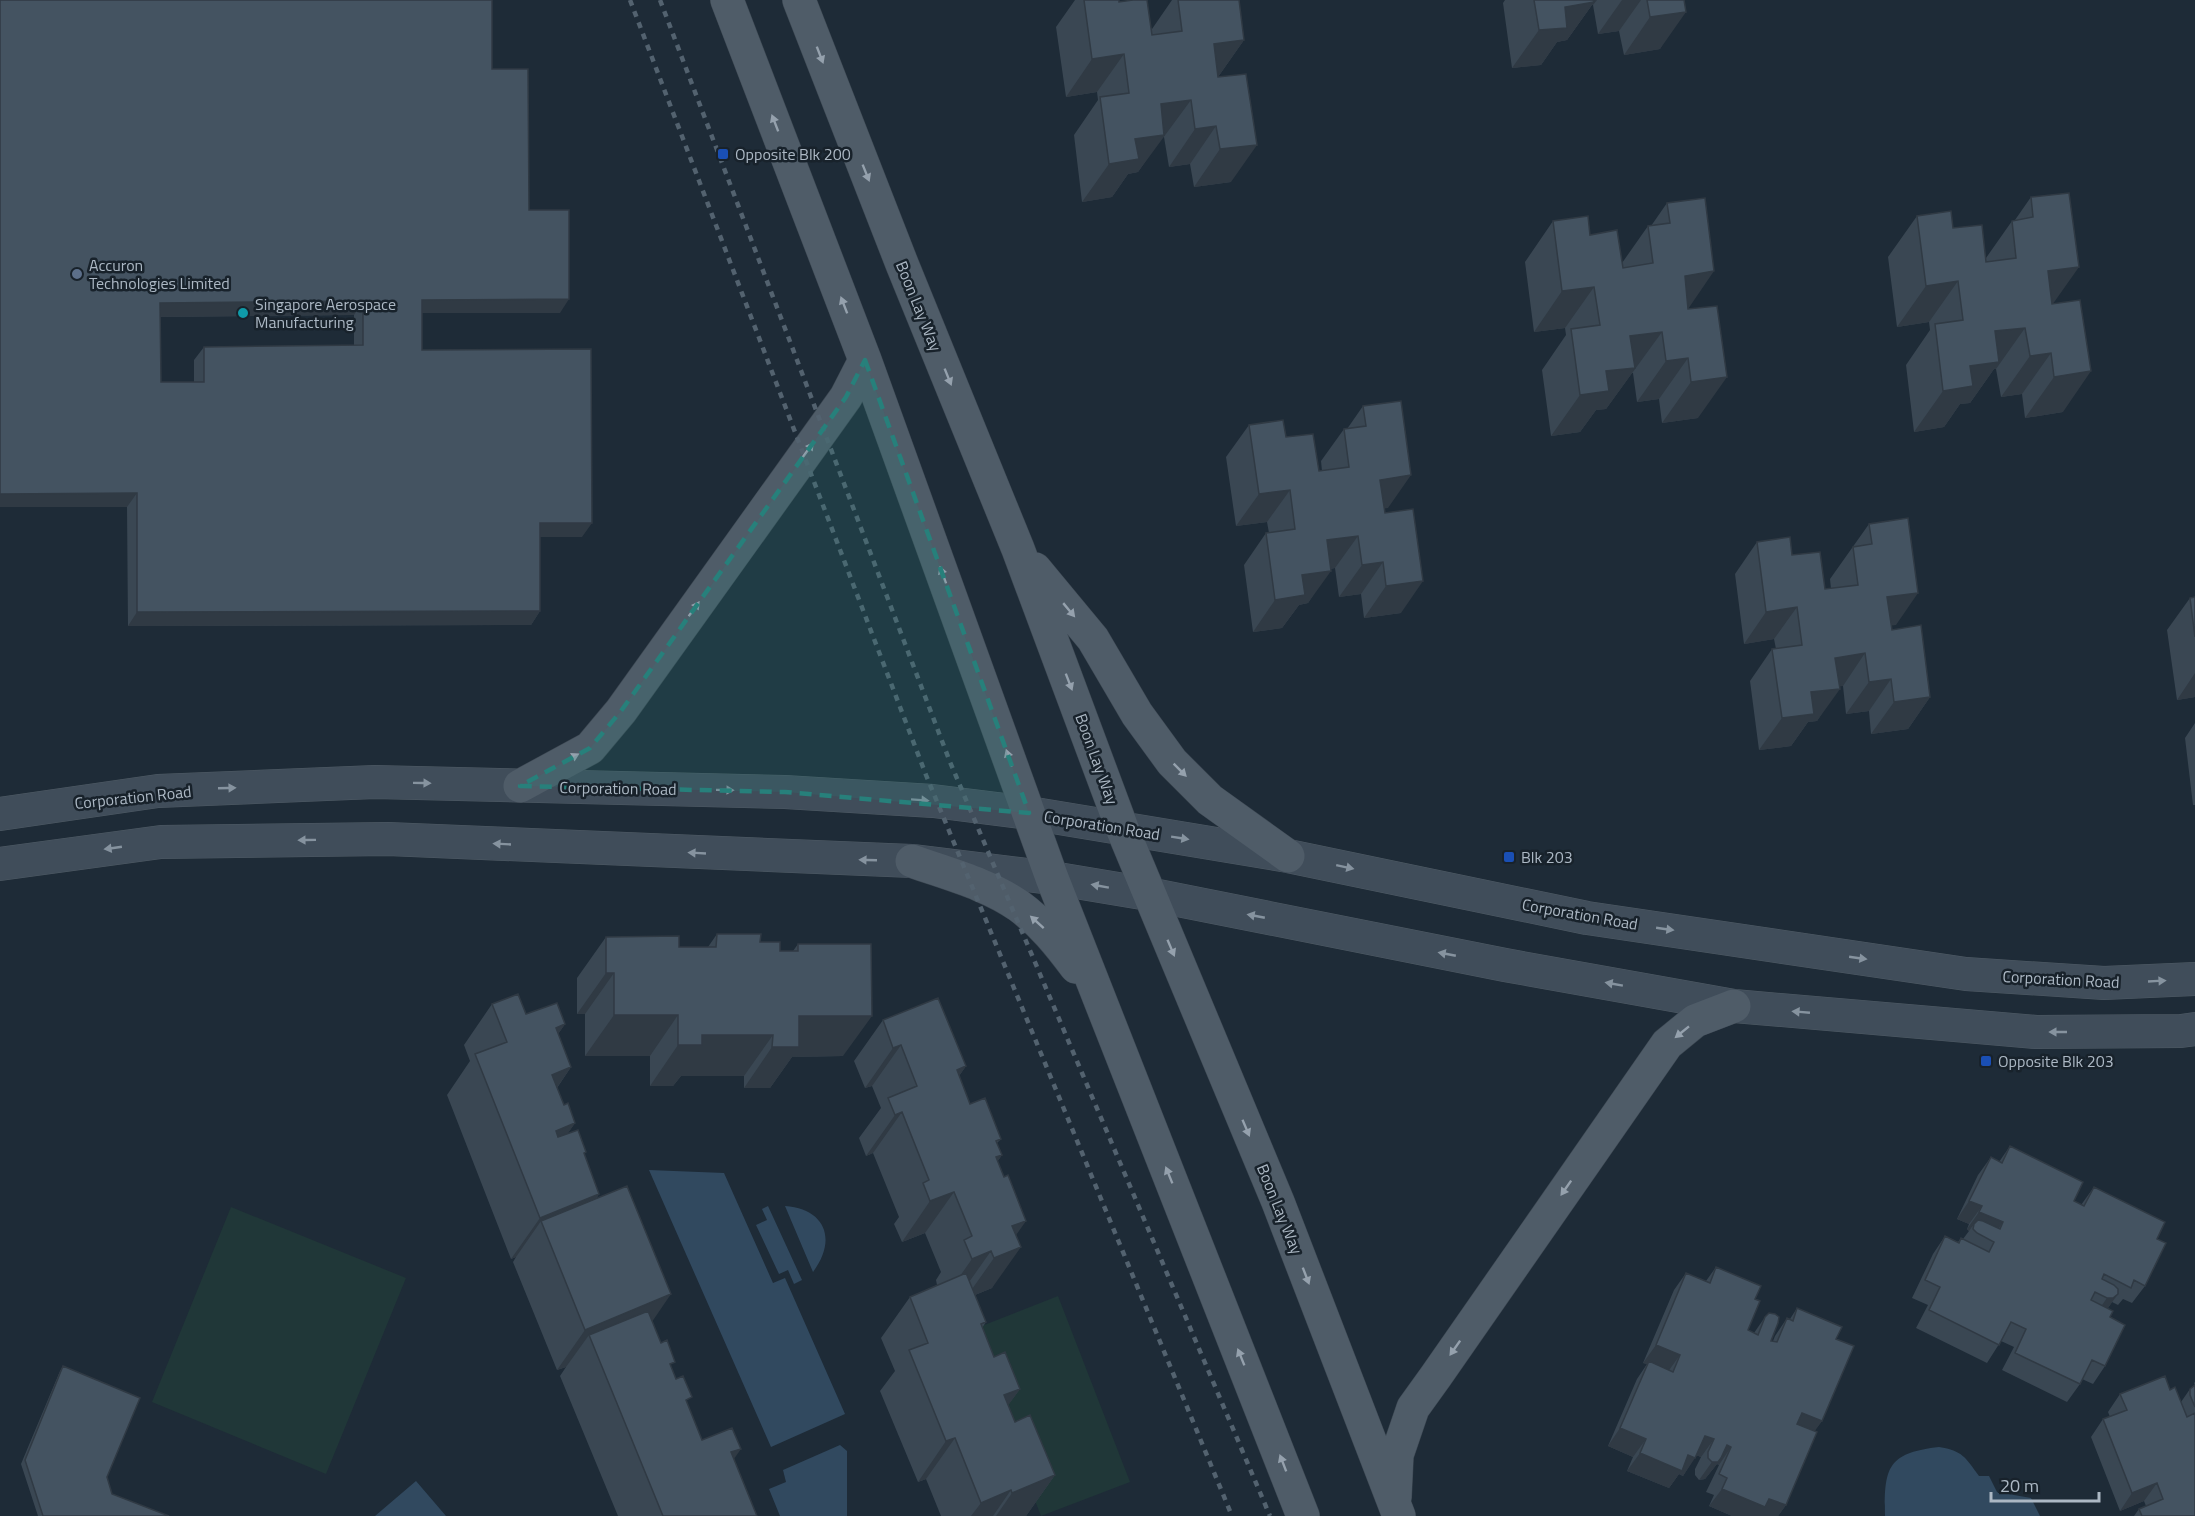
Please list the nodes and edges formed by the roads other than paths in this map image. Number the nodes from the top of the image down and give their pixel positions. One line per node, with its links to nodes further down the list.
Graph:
1 (728, 0): 3 (main road, one-way to 1)
2 (799, 0): 4 (main road, Boon Lay Way, one-way to 4)
3 (865, 360): 5 (main road, one-way to 3); 6 (main road, one-way to 3)
4 (1018, 549): 8 (main road, Boon Lay Way, one-way to 8); 9 (main road, one-way to 9)
5 (520, 786): 6 (main road, Corporation Road, one-way to 6); 7 (main road, Corporation Road, one-way to 5)
6 (1029, 813): 8 (main road, Corporation Road); 12 (main road)
7 (0, 814)
8 (1122, 828): 9 (main road, Corporation Road, one-way to 9); 13 (main road, Boon Lay Way)
9 (1288, 856): 14 (main road, Corporation Road, one-way to 14)
10 (912, 861): 11 (main road, one-way to 11); 12 (main road); 15 (main road, one-way to 10)
11 (0, 864)
12 (1052, 878): 13 (main road, one-way to 12); 15 (main road)
13 (1148, 894): 16 (main road, one-way to 13); 18 (main road, Boon Lay Way, one-way to 18)
14 (2195, 979)
15 (1100, 1000): 19 (main road, one-way to 15)
16 (1734, 1006): 17 (main road, one-way to 16); 18 (main road, one-way to 18)
17 (2195, 1029)
18 (1396, 1510)
19 (1303, 1516)

